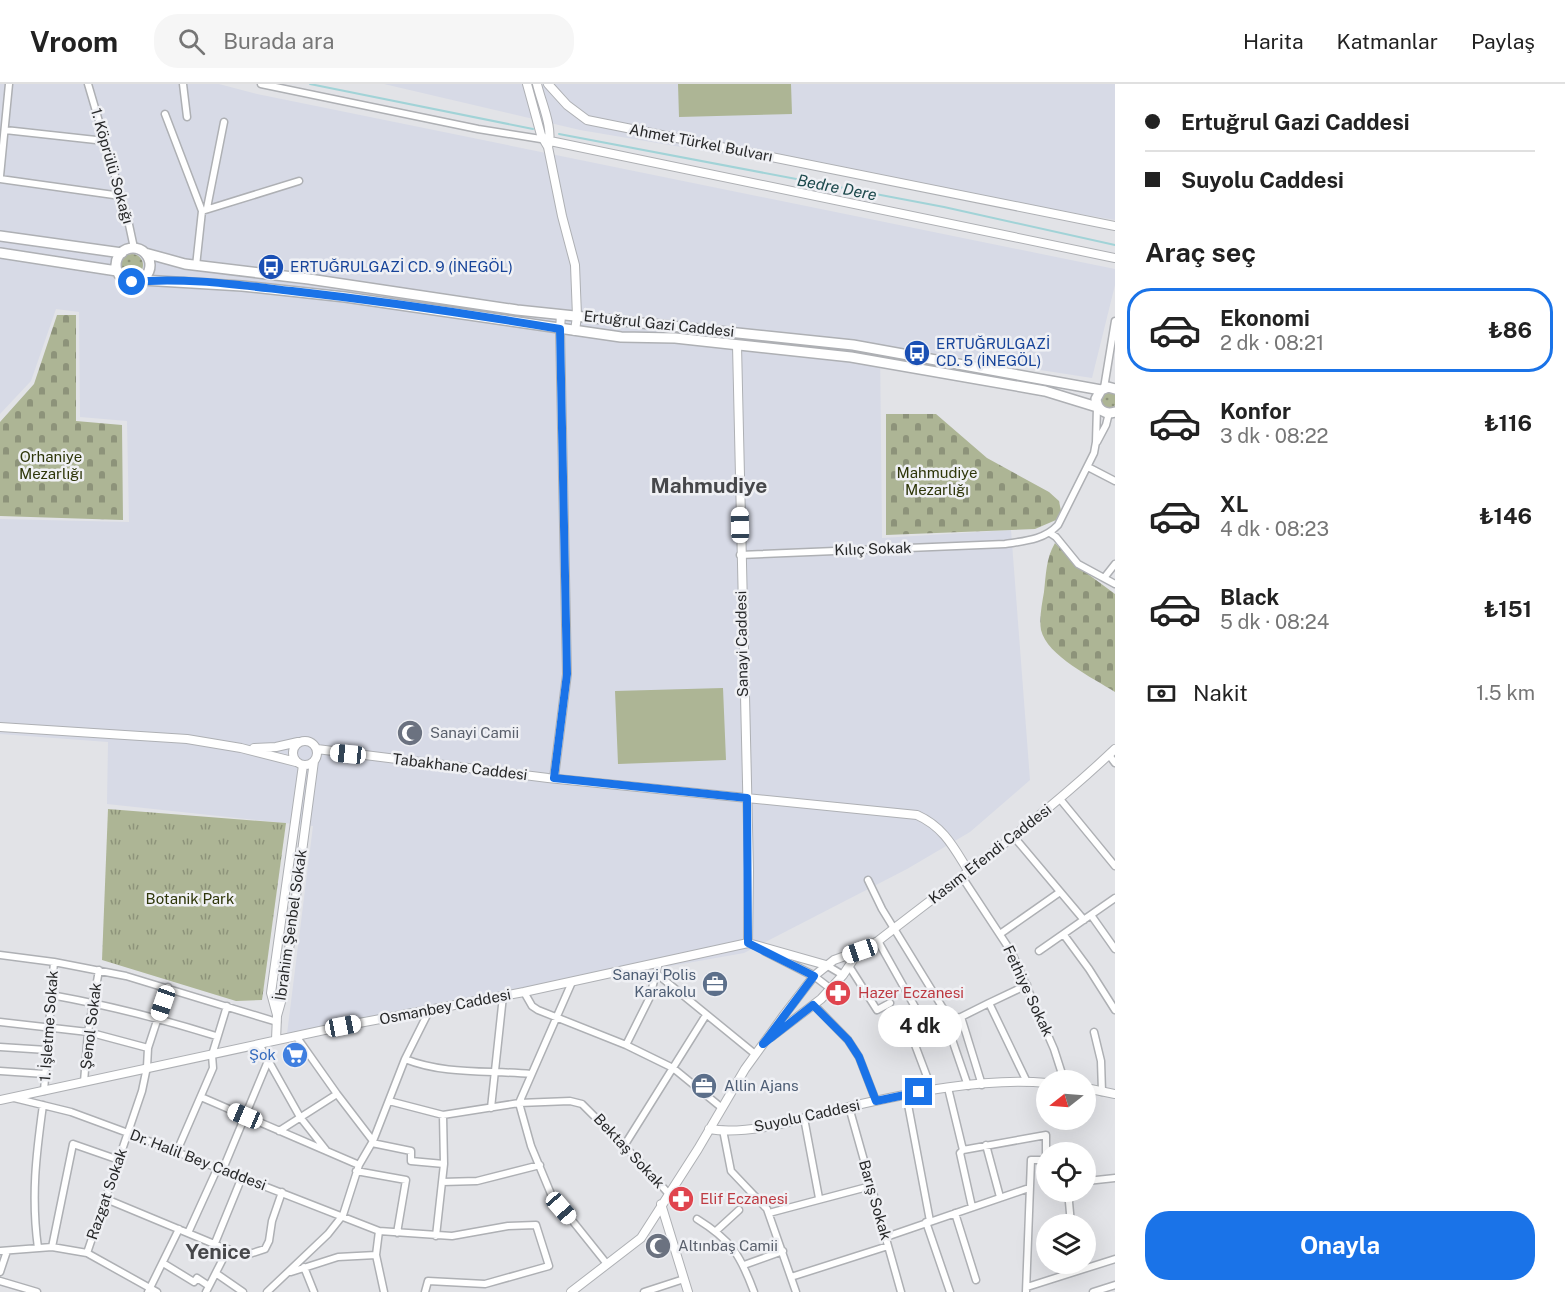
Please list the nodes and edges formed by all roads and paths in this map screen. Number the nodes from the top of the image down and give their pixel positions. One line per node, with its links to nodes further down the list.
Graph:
1 (9, 84): 11 (street)
2 (88, 84): 12 (street, 1. Köprülü Sokağı)
3 (183, 84): 9 (street)
4 (261, 84): 13 (street)
5 (537, 84): 7 (street); 13 (street)
6 (548, 84): 18 (street, Ahmet Türkel Bulvarı)
7 (528, 87): 13 (street)
8 (165, 114): 17 (street)
9 (187, 117)
10 (224, 122): 17 (street)
11 (4, 130): 12 (street); 14 (street)
12 (105, 141): 16 (street, 1. Köprülü Sokağı)
13 (547, 142): 24 (street, Ahmet Türkel Bulvarı); 29 (street)
14 (0, 177): 16 (street)
15 (299, 181): 17 (street)
16 (121, 196): 20 (street, 1. Köprülü Sokağı)
17 (204, 210): 25 (street)
18 (1115, 226)
19 (0, 236): 22 (main road)
20 (134, 248): 22 (main road); 23 (main road)
21 (0, 253): 26 (main road)
22 (122, 253): 26 (main road)
23 (145, 253): 25 (main road, Ertuğrul Gazi Caddesi); 27 (main road)
24 (1115, 258)
25 (196, 266): 28 (main road, Ertuğrul Gazi Caddesi)
26 (117, 271): 27 (main road)
27 (142, 280): 31 (main road, Ertuğrul Gazi Caddesi)
28 (561, 315): 29 (main road, Ertuğrul Gazi Caddesi); 31 (street)
29 (577, 316): 32 (street); 33 (main road, Ertuğrul Gazi Caddesi)
30 (1115, 321): 35 (street)
31 (560, 329): 32 (main road, Ertuğrul Gazi Caddesi); 55 (street)
32 (575, 331): 34 (main road, Ertuğrul Gazi Caddesi)
33 (737, 333): 34 (main road); 35 (main road, Ertuğrul Gazi Caddesi)
34 (736, 345): 37 (main road, Ertuğrul Gazi Caddesi); 43 (street, Sanayi Caddesi)
35 (1103, 389): 36 (main road, Ertuğrul Gazi Caddesi); 37 (main road)
36 (1115, 389)
37 (1097, 407): 38 (main road, Ertuğrul Gazi Caddesi); 39 (street)
38 (1113, 414): 39 (street)
39 (1096, 442): 40 (street)
40 (1088, 467): 41 (street); 42 (street)
41 (1115, 482)
42 (1050, 533): 43 (street, Kılıç Sokak); 45 (street)
43 (740, 555): 56 (street, Sanayi Caddesi)
44 (1115, 564): 45 (street)
45 (1104, 578): 46 (street)
46 (1115, 584)
47 (0, 727): 49 (street)
48 (302, 742): 49 (street); 50 (street); 53 (street)
49 (240, 748): 53 (street)
50 (317, 750): 52 (street); 55 (street, Tabakhane Caddesi)
51 (1112, 752): 54 (street); 57 (street, Kasım Efendi Caddesi)
52 (314, 761): 53 (street); 64 (street, İbrahim Şenbel Sokak)
53 (300, 763): 63 (street, İbrahim Şenbel Sokak)
54 (1115, 763)
55 (554, 778): 56 (street, Tabakhane Caddesi)
56 (747, 798): 60 (street, Tabakhane Caddesi); 72 (street, Sanayi Caddesi)
57 (1060, 799): 58 (street, Kasım Efendi Caddesi); 59 (street)
58 (1014, 837): 60 (street, Kasım Efendi Caddesi); 62 (street)
59 (1115, 867)
60 (965, 874): 68 (street, Kasım Efendi Caddesi); 69 (street, Fethiye Sokak)
61 (868, 880): 68 (street)
62 (1060, 892): 67 (street); 69 (street)
63 (285, 895): 64 (street); 104 (street, İbrahim Şenbel Sokak)
64 (296, 897): 104 (street, İbrahim Şenbel Sokak)
65 (1114, 901): 66 (street)
66 (1091, 915): 67 (street); 73 (street)
67 (1084, 920): 70 (street)
68 (894, 929): 71 (street, Kasım Efendi Caddesi); 103 (street)
69 (1000, 934): 86 (street, Fethiye Sokak)
70 (1064, 935): 75 (street); 98 (street)
71 (878, 940): 74 (street, Kasım Efendi Caddesi); 106 (street)
72 (748, 943): 78 (street, Osmanbey Caddesi); 79 (street, Osmanbey Caddesi); 84 (street)
73 (1115, 949)
74 (860, 951): 79 (street, Kasım Efendi Caddesi); 80 (street, Kasım Efendi Caddesi)
75 (1039, 951)
76 (0, 955): 77 (street)
77 (54, 962): 81 (street); 90 (street, 1. İşletme Sokak)
78 (659, 963): 82 (street); 85 (street, Osmanbey Caddesi)
79 (826, 965): 83 (street); 84 (street, Kasım Efendi Caddesi)
80 (849, 966): 83 (street, Kasım Efendi Caddesi); 93 (street)
81 (99, 970): 87 (street); 92 (street, Şenol Sokak)
82 (657, 974): 99 (street); 115 (street)
83 (843, 975): 88 (street, Kasım Efendi Caddesi)
84 (814, 976): 88 (street); 114 (street, Kasım Efendi Caddesi)
85 (572, 982): 89 (street, Osmanbey Caddesi); 100 (street)
86 (1027, 985): 94 (street); 125 (street, Fethiye Sokak)
87 (168, 987): 96 (street); 102 (street, Razgat Sokak)
88 (831, 989): 95 (street, Kasım Efendi Caddesi)
89 (524, 992): 91 (street, Osmanbey Caddesi); 100 (street)
90 (51, 995): 92 (street); 107 (street, 1. İşletme Sokak)
91 (503, 996): 97 (street, Osmanbey Caddesi); 127 (street)
92 (92, 1002): 102 (street); 108 (street, Şenol Sokak)
93 (890, 1003)
94 (989, 1003): 101 (street); 131 (street)
95 (813, 1005): 114 (street, Kasım Efendi Caddesi); 147 (street)
96 (227, 1006): 104 (street); 110 (street)
97 (430, 1009): 111 (street, Osmanbey Caddesi); 121 (street)
98 (1115, 1010)
99 (706, 1015): 120 (street); 124 (street)
100 (556, 1017): 115 (street); 129 (street)
101 (961, 1017): 103 (street); 133 (street)
102 (158, 1018): 110 (street); 117 (street, Razgat Sokak)
103 (947, 1018): 106 (street); 134 (street)
104 (277, 1019): 112 (street)
105 (0, 1022): 107 (street)
106 (924, 1023): 136 (street)
107 (48, 1026): 108 (street); 118 (street, 1. İşletme Sokak)
108 (88, 1032): 117 (street); 130 (street, Şenol Sokak)
109 (1094, 1032): 139 (street)
110 (216, 1036): 119 (street)
111 (296, 1036): 112 (street, Osmanbey Caddesi); 140 (street)
112 (276, 1040): 113 (street, Osmanbey Caddesi)
113 (259, 1044): 119 (street, Osmanbey Caddesi); 122 (street)
114 (763, 1044): 120 (street, Kasım Efendi Caddesi)
115 (626, 1045): 124 (street)
116 (0, 1047): 118 (street)
117 (148, 1048): 123 (street, Razgat Sokak)
118 (47, 1050): 128 (street, 1. İşletme Sokak)
119 (212, 1054): 123 (street, Osmanbey Caddesi); 144 (street)
120 (755, 1054): 152 (street, Kasım Efendi Caddesi)
121 (405, 1059): 127 (street); 146 (street)
122 (268, 1061): 154 (street); 155 (street)
123 (147, 1067): 130 (street, Osmanbey Caddesi); 160 (street, Razgat Sokak)
124 (673, 1068): 152 (street); 164 (street)
125 (1061, 1070)
126 (0, 1071): 128 (street)
127 (495, 1071): 129 (street); 151 (street)
128 (45, 1074): 138 (street, 1. İşletme Sokak)
129 (531, 1074): 148 (street)
130 (84, 1082): 138 (street, Osmanbey Caddesi)
131 (1027, 1082): 132 (street, Suyolu Caddesi); 133 (street, Suyolu Caddesi)
132 (1036, 1082)
133 (982, 1085): 134 (street, Suyolu Caddesi)
134 (968, 1086): 135 (street, Suyolu Caddesi)
135 (948, 1088): 136 (street, Suyolu Caddesi); 165 (street)
136 (932, 1090): 141 (street, Suyolu Caddesi)
137 (1096, 1090): 139 (street)
138 (44, 1091): 143 (street, Osmanbey Caddesi)
139 (1102, 1092): 142 (street)
140 (337, 1094): 155 (street); 161 (street)
141 (906, 1094): 147 (street, Suyolu Caddesi); 192 (street)
142 (1115, 1094)
143 (14, 1097): 145 (street, Osmanbey Caddesi); 149 (street, Dr. Halil Bey Caddesi)
144 (201, 1097): 154 (street); 166 (street)
145 (0, 1100)
146 (389, 1101): 153 (street); 161 (street)
147 (876, 1101): 150 (street, Suyolu Caddesi)
148 (519, 1103): 151 (street, Bektaş Sokak); 164 (street, Bektaş Sokak); 171 (street)
149 (43, 1105): 160 (street, Dr. Halil Bey Caddesi); 203 (street)
150 (849, 1107): 156 (street, Suyolu Caddesi); 178 (street, Barış Sokak)
151 (491, 1108): 153 (street, Bektaş Sokak)
152 (722, 1108): 157 (street, Kasım Efendi Caddesi)
153 (443, 1115): 170 (street)
154 (245, 1116): 159 (street); 172 (street)
155 (300, 1117): 159 (street); 167 (street)
156 (804, 1118): 158 (street, Suyolu Caddesi); 184 (street)
157 (709, 1129): 158 (street, Suyolu Caddesi); 181 (street, Kasım Efendi Caddesi)
158 (723, 1130): 188 (street)
159 (279, 1131): 167 (street)
160 (128, 1133): 166 (street, Dr. Halil Bey Caddesi); 168 (street, Razgat Sokak)
161 (373, 1142): 170 (street); 173 (street)
162 (1046, 1142): 163 (street)
163 (986, 1145): 165 (street); 182 (street)
164 (624, 1146): 181 (street, Bektaş Sokak)
165 (963, 1150): 186 (street)
166 (177, 1151): 172 (street, Dr. Halil Bey Caddesi)
167 (327, 1151): 173 (street)
168 (119, 1160): 183 (street, Razgat Sokak); 201 (street)
169 (1036, 1160): 179 (street)
170 (444, 1164): 177 (street)
171 (540, 1165): 177 (street); 211 (street)
172 (221, 1168): 174 (street, Dr. Halil Bey Caddesi); 196 (street)
173 (358, 1168): 190 (street); 197 (street)
174 (242, 1176): 180 (street, Dr. Halil Bey Caddesi); 200 (street)
175 (1115, 1178): 176 (street)
176 (1096, 1180)
177 (442, 1182): 198 (street)
178 (871, 1186): 184 (street); 199 (street, Barış Sokak)
179 (1029, 1188): 182 (street); 226 (street)
180 (282, 1192): 190 (street, Dr. Halil Bey Caddesi); 204 (street)
181 (668, 1194): 185 (street, Kasım Efendi Caddesi)
182 (1000, 1197): 186 (street)
183 (106, 1198): 193 (street); 207 (street, Razgat Sokak)
184 (819, 1198): 188 (street)
185 (661, 1203): 211 (street, Kasım Efendi Caddesi); 220 (street)
186 (972, 1207): 189 (street)
187 (739, 1210): 195 (street)
188 (769, 1213): 206 (street)
189 (955, 1213): 192 (street); 221 (street)
190 (343, 1215): 194 (street, Dr. Halil Bey Caddesi); 216 (street)
191 (697, 1219): 195 (street)
192 (928, 1222): 199 (street); 242 (street)
193 (179, 1229): 196 (street); 210 (street)
194 (379, 1231): 197 (street, Dr. Halil Bey Caddesi); 208 (street)
195 (716, 1231): 212 (street)
196 (189, 1233): 200 (street)
197 (397, 1233): 198 (street, Dr. Halil Bey Caddesi)
198 (436, 1236): 223 (street, Dr. Halil Bey Caddesi)
199 (886, 1237): 202 (street, Barış Sokak)
200 (215, 1243): 204 (street)
201 (52, 1246): 203 (street); 207 (street)
202 (888, 1246): 219 (street); 241 (street, Barış Sokak)
203 (38, 1248): 205 (street)
204 (228, 1249): 217 (street)
205 (3, 1251): 215 (street)
206 (783, 1251): 212 (street); 219 (street)
207 (87, 1253): 227 (street)
208 (376, 1255): 214 (street); 233 (street)
209 (1115, 1259): 213 (street)
210 (163, 1263): 225 (street); 227 (street)
211 (608, 1264): 236 (street, Kasım Efendi Caddesi)
212 (744, 1265): 239 (street)
213 (1096, 1265)
214 (304, 1268): 216 (street); 232 (street)
215 (0, 1272)
216 (288, 1273): 231 (street)
217 (217, 1274): 225 (street); 230 (street)
218 (1069, 1274): 226 (street)
219 (791, 1276): 240 (street)
220 (684, 1279): 237 (street); 238 (street)
221 (976, 1280)
222 (0, 1281): 228 (street)
223 (485, 1284): 234 (street); 235 (street)
224 (1115, 1285): 243 (street)
225 (208, 1289)
226 (1026, 1289)
227 (149, 1290): 229 (street)
228 (37, 1292)
229 (157, 1292)
230 (243, 1292)
231 (267, 1292)
232 (314, 1292)
233 (384, 1292)
234 (425, 1292)
235 (486, 1292)
236 (571, 1292)
237 (644, 1292)
238 (688, 1292)
239 (754, 1292)
240 (796, 1292)
241 (901, 1292)
242 (950, 1292)
243 (1093, 1292)

